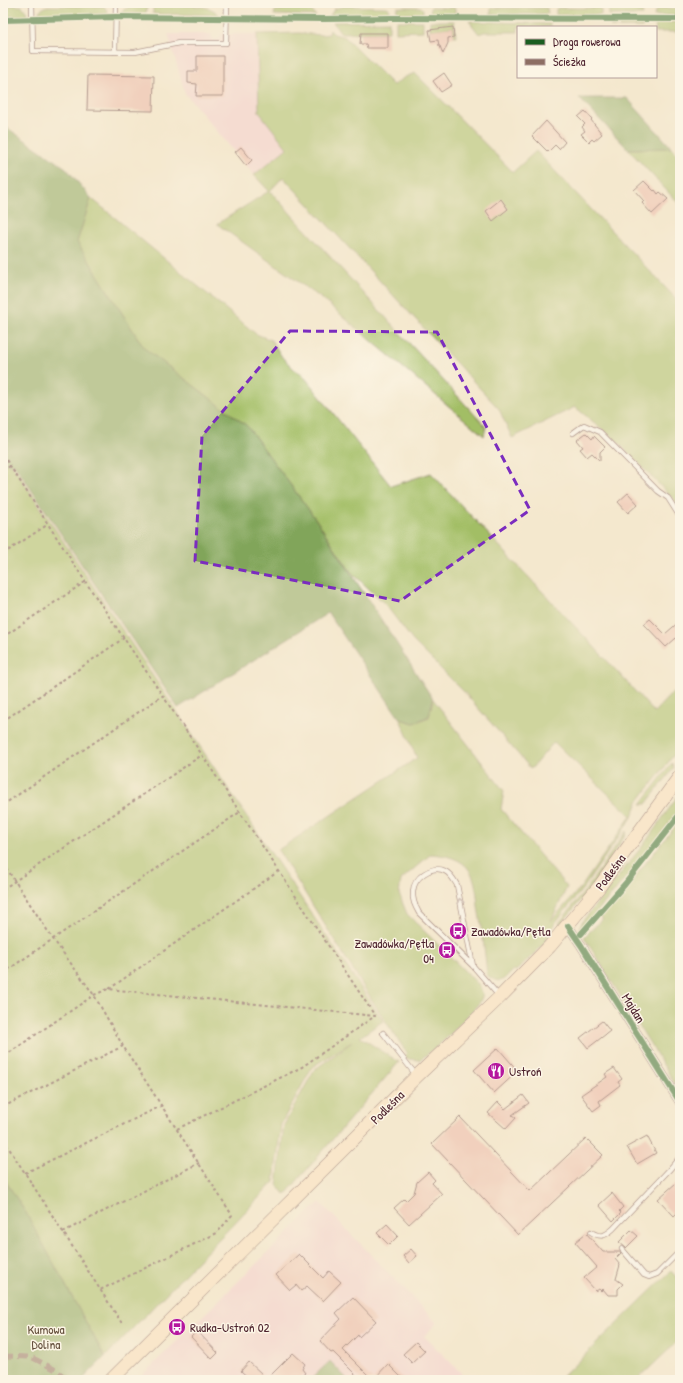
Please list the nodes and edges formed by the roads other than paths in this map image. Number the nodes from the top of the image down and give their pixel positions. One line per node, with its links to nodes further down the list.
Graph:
1 (32, 3): 4 (lane)
2 (116, 3): 4 (lane)
3 (227, 3): 4 (lane)
4 (115, 52)
5 (573, 433): 6 (lane)
6 (680, 517)
7 (680, 776): 8 (main road, Podleśna)
8 (568, 926): 10 (main road, Podleśna); 13 (street, Majdan)
9 (473, 966): 9 (lane, one-way to 9); 10 (lane)
10 (500, 997): 12 (main road, Podleśna)
11 (383, 1033): 12 (lane)
12 (418, 1076): 18 (main road, Podleśna)
13 (680, 1102)
14 (680, 1158): 15 (lane)
15 (592, 1232)
16 (622, 1249): 17 (lane)
17 (680, 1251)
18 (111, 1380)

